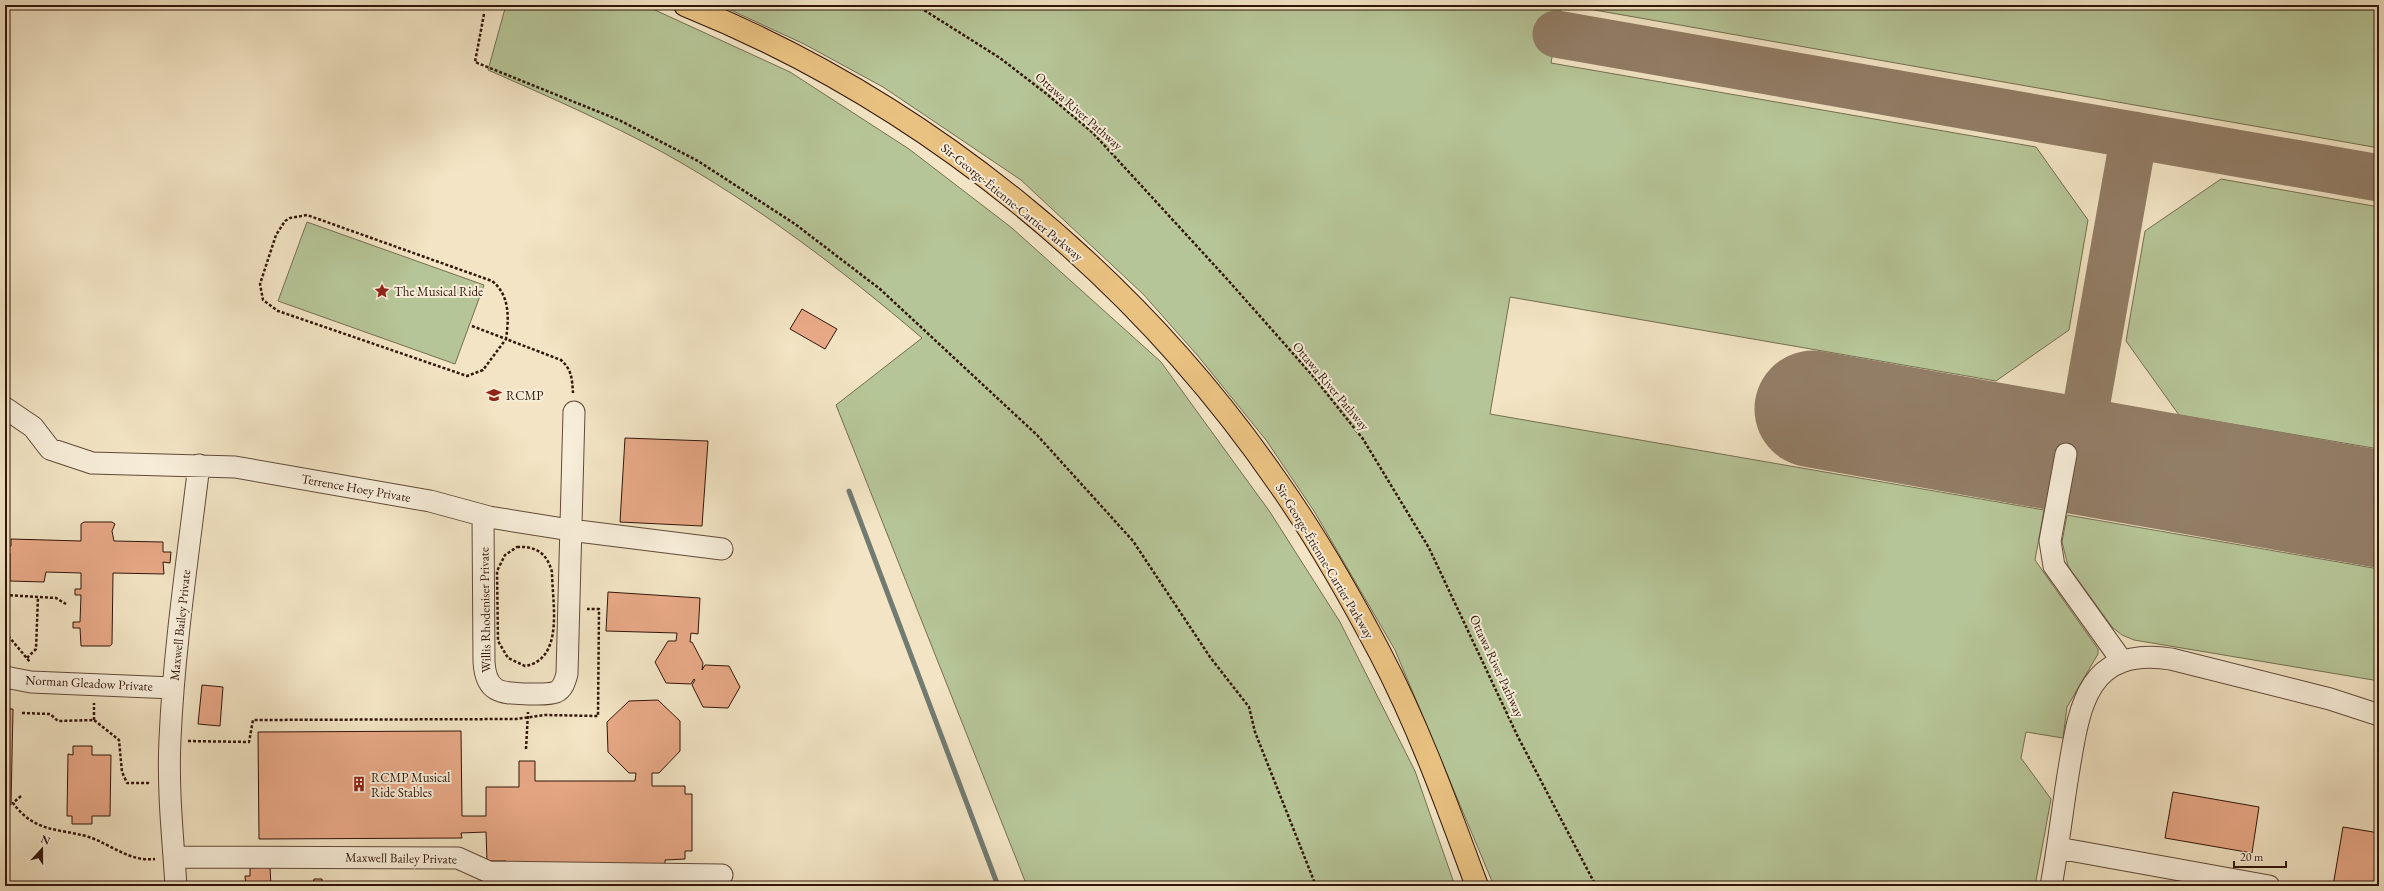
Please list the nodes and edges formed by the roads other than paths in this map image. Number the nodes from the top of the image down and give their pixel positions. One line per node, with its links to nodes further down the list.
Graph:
1 (685, 5): 17 (main road, Sir-George-Étienne-Cartier Parkway)
2 (5, 408): 5 (lane, Terrence Hoey Private)
3 (574, 412): 7 (lane, Willis Rhodeniser Private)
4 (2066, 454): 9 (lane)
5 (199, 465): 6 (lane, Terrence Hoey Private); 11 (lane, Maxwell Bailey Private)
6 (483, 516): 7 (lane, Terrence Hoey Private); 7 (lane, Willis Rhodeniser Private)
7 (570, 530): 8 (lane, Terrence Hoey Private)
8 (722, 549)
9 (2122, 660): 12 (lane); 13 (lane)
10 (5, 677): 11 (lane, Norman Gleadow Private)
11 (173, 688): 14 (lane, Maxwell Bailey Private)
12 (2379, 715)
13 (2058, 848): 18 (lane); 19 (lane)
14 (174, 857): 15 (lane, Maxwell Bailey Private); 16 (lane, Maxwell Bailey Private)
15 (722, 875)
16 (176, 886)
17 (1477, 886)
18 (2051, 886)
19 (2269, 886)

